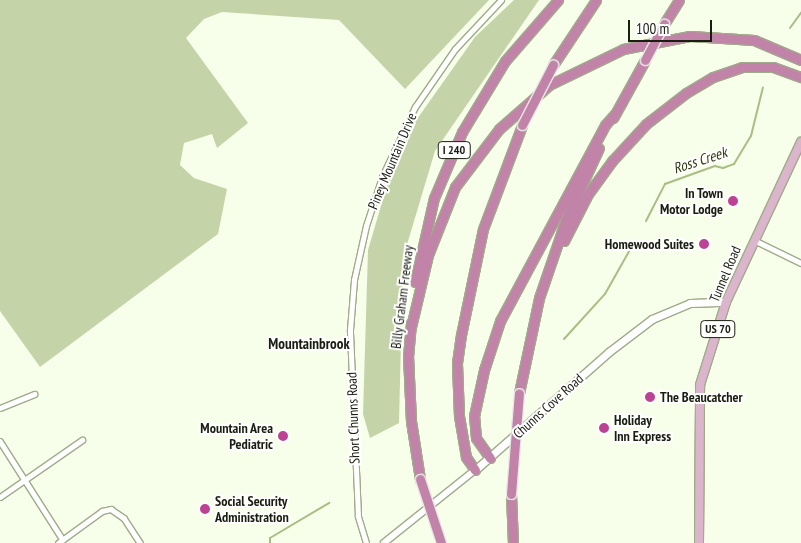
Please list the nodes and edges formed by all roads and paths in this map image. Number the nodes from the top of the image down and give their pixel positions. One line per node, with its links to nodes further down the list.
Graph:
1 (502, 0): 11 (street, Piney Mountain Drive)
2 (558, 0): 14 (highway, Billy Graham Freeway / I 240)
3 (596, 0): 20 (highway, bridge)
4 (679, 0): 7 (highway, bridge)
5 (801, 60): 14 (highway)
6 (801, 77): 10 (highway)
7 (615, 114): 10 (highway); 19 (highway)
8 (801, 142): 9 (main road, Tunnel Road / US 70)
9 (753, 240): 12 (street); 13 (main road, Tunnel Road / US 70)
10 (553, 258): 28 (highway, bridge)
11 (357, 261): 25 (street, Short Chunns Road)
12 (801, 263)
13 (726, 302): 19 (main road, Chunns Cove Road); 29 (main road, Tunnel Road / US 70)
14 (411, 327): 27 (highway, Billy Graham Freeway / I 240, bridge)
15 (34, 394): 16 (street)
16 (0, 408)
17 (82, 440): 21 (street)
18 (0, 441): 21 (street)
19 (490, 458): 20 (main road, Chunns Cove Road)
20 (475, 470): 26 (street, Chunns Cove Road)
21 (23, 478): 22 (street); 23 (street)
22 (0, 497)
23 (61, 542): 24 (street)
24 (140, 543)
25 (366, 543)
26 (384, 543)
27 (441, 543)
28 (513, 543)
29 (699, 543)

